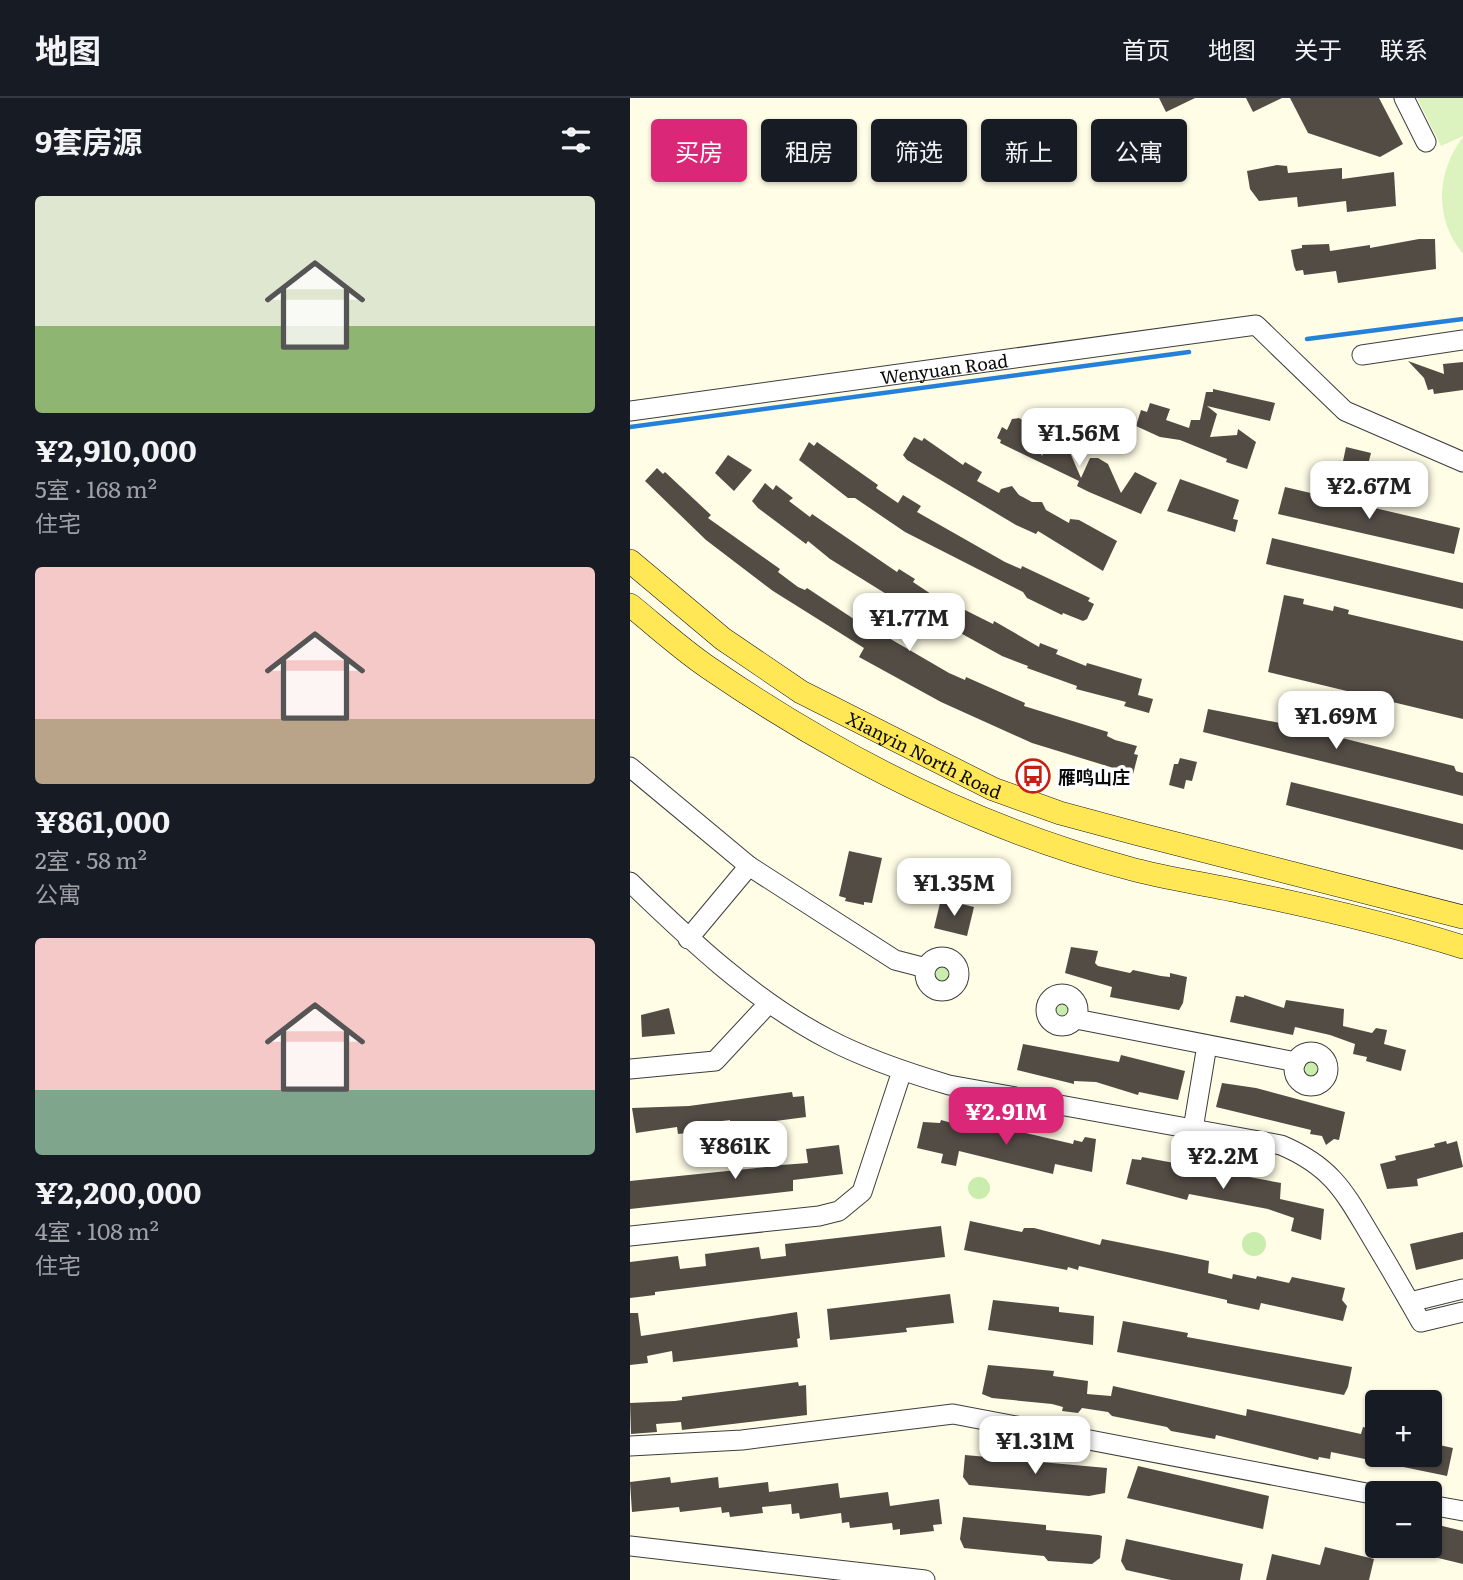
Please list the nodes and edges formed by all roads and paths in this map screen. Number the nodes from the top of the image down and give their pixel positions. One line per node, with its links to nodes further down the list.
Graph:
1 (1404, 98): 2 (street)
2 (1426, 142)
3 (1463, 340): 4 (street)
4 (1362, 355)
5 (630, 411): 6 (street, Wenyuan Road)
6 (1463, 462)
7 (630, 561): 12 (main road, Xianyin North Road)
8 (630, 605): 14 (main road, Xianyin North Road)
9 (630, 767): 10 (street)
10 (749, 866): 13 (street); 15 (street)
11 (630, 882): 13 (street)
12 (1463, 917)
13 (688, 939): 16 (street)
14 (1463, 947)
15 (926, 968)
16 (769, 1003): 20 (street); 21 (street)
17 (1076, 1018): 18 (street)
18 (1207, 1045): 19 (street); 22 (street)
19 (1296, 1062)
20 (630, 1069)
21 (902, 1071): 22 (street); 23 (street)
22 (1193, 1129): 25 (street)
23 (630, 1236)
24 (1463, 1289): 25 (street)
25 (1410, 1302): 26 (street)
26 (1463, 1312)
27 (630, 1446): 28 (street)
28 (1365, 1492)
29 (1442, 1507): 30 (street)
30 (1463, 1511)
31 (630, 1546): 32 (street)
32 (925, 1580)

